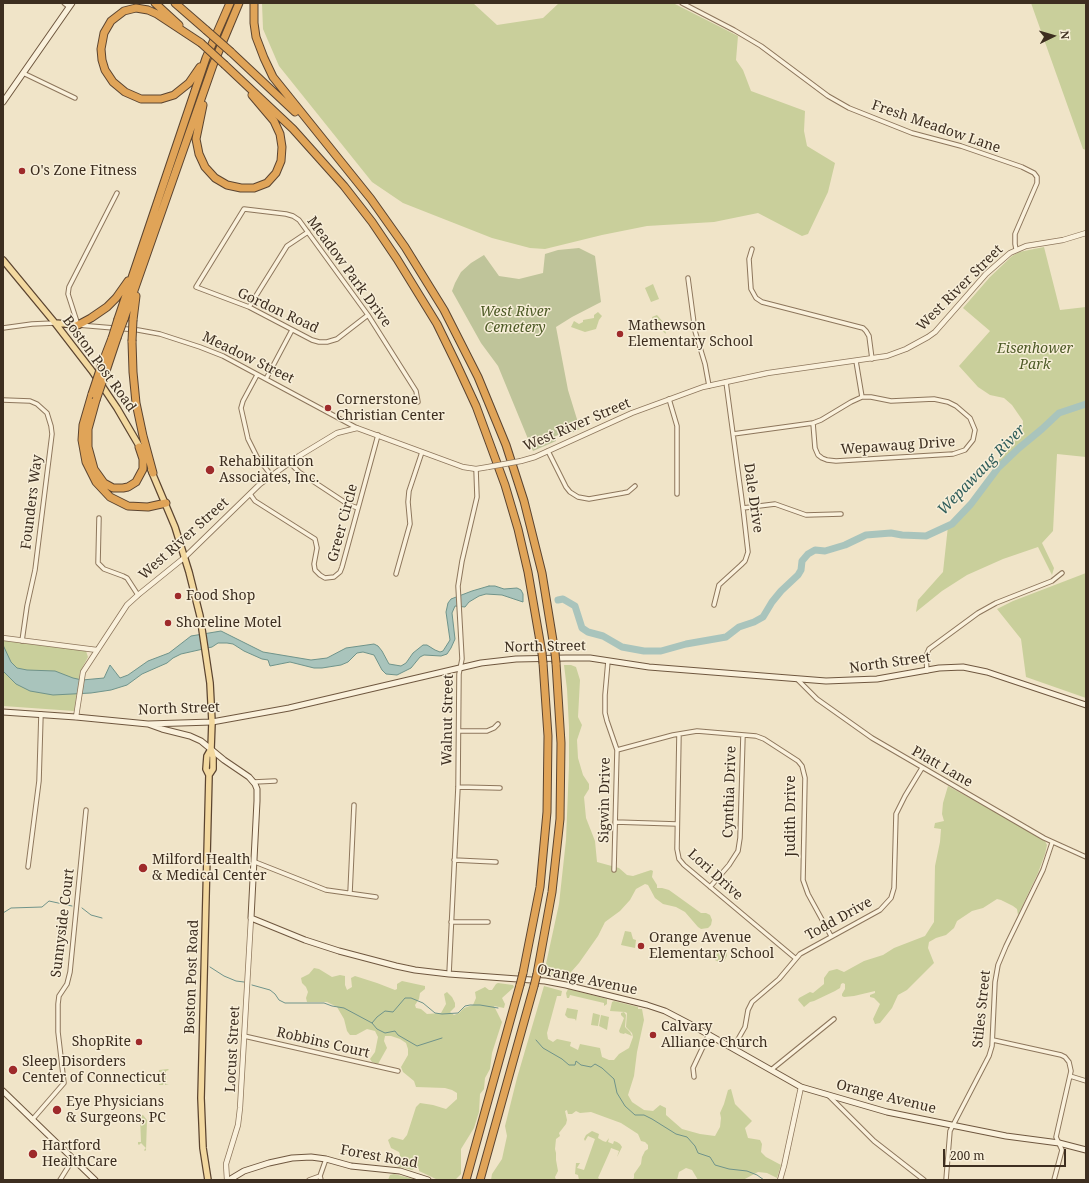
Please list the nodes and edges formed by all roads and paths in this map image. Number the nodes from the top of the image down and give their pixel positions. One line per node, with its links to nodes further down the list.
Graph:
1 (64, 3): 8 (street)
2 (155, 3): 9 (highway)
3 (175, 3): 16 (highway, bridge)
4 (230, 3): 10 (highway)
5 (239, 3): 11 (highway)
6 (254, 3): 16 (highway)
7 (682, 3): 21 (street, Fresh Meadow Lane)
8 (70, 5): 13 (main road)
9 (200, 43): 10 (highway); 12 (highway, bridge)
10 (211, 46): 22 (highway)
11 (217, 54): 12 (highway); 22 (highway)
12 (225, 65): 137 (highway, bridge)
13 (23, 73): 14 (street); 15 (main road)
14 (75, 98)
15 (3, 102)
16 (333, 153): 138 (highway, bridge)
17 (117, 193): 29 (street)
18 (308, 232): 25 (street, Meadow Park Drive); 26 (street); 27 (street, Meadow Park Drive)
19 (1086, 232): 21 (street, West River Street)
20 (752, 249): 32 (street)
21 (1016, 249): 32 (street, West River Street)
22 (143, 256): 29 (highway); 38 (highway, bridge); 52 (highway, bridge)
23 (3, 260): 28 (main road, Boston Post Road)
24 (688, 278): 37 (street)
25 (196, 287): 26 (street, Gordon Road)
26 (249, 307): 31 (street, Gordon Road)
27 (368, 315): 31 (street, Gordon Road); 42 (street, Meadow Park Drive)
28 (55, 323): 29 (main road, Meadow Street); 30 (street, Meadow Street); 47 (main road, Boston Post Road)
29 (78, 325): 34 (street, Meadow Street)
30 (3, 328)
31 (292, 330): 35 (street)
32 (872, 358): 33 (street, West River Street)
33 (856, 361): 36 (street, West River Street); 39 (street)
34 (257, 375): 35 (street, Meadow Street); 53 (street)
35 (266, 379): 44 (street, Meadow Street)
36 (726, 382): 37 (street, West River Street); 45 (street, Dale Drive)
37 (709, 386): 40 (street, West River Street)
38 (94, 397): 47 (highway); 57 (highway)
39 (862, 398): 43 (street, Wepawaug Drive); 43 (street, Wepawaug Drive)
40 (669, 399): 48 (street, West River Street); 56 (street)
41 (3, 400): 68 (street, Founders Way)
42 (418, 402)
43 (813, 423): 45 (street)
44 (357, 428): 46 (street, West River Street); 50 (street, West River Street)
45 (733, 434): 59 (street, Dale Drive)
46 (378, 435): 49 (street, West River Street); 58 (street, Greer Circle)
47 (140, 446): 52 (main road, Boston Post Road)
48 (548, 451): 51 (street, West River Street, bridge); 54 (street)
49 (422, 452): 51 (street, West River Street); 64 (street)
50 (289, 462): 53 (street, West River Street); 58 (street)
51 (476, 469): 71 (street, Walnut Street)
52 (153, 473): 57 (main road, Boston Post Road)
53 (271, 475): 55 (street, West River Street)
54 (635, 486)
55 (250, 494): 58 (street, Greer Circle); 62 (street, West River Street)
56 (677, 494)
57 (166, 502): 62 (main road, Boston Post Road)
58 (358, 508)
59 (743, 508): 60 (street); 66 (street, Dale Drive)
60 (841, 514)
61 (99, 518): 65 (street)
62 (185, 557): 65 (street, West River Street); 78 (main road, Boston Post Road)
63 (1062, 573): 72 (street)
64 (396, 574)
65 (138, 595): 69 (street, West River Street)
66 (714, 605)
67 (3, 638): 68 (street)
68 (22, 641): 69 (street)
69 (97, 650): 77 (street, West River Street)
70 (608, 660): 71 (main road, North Street); 73 (main road, North Street); 85 (street, Sigwin Drive)
71 (460, 668): 78 (main road, North Street); 81 (street, Walnut Street)
72 (927, 670): 73 (main road, North Street); 74 (main road, North Street)
73 (797, 679): 86 (street, Platt Lane)
74 (1086, 705)
75 (3, 712): 76 (main road, North Street)
76 (41, 714): 77 (main road, North Street); 100 (street)
77 (76, 717): 79 (main road, North Street)
78 (212, 722): 79 (main road, North Street); 84 (main road, Boston Post Road)
79 (148, 724): 84 (main road)
80 (498, 724): 81 (street)
81 (459, 731): 89 (street, Walnut Street)
82 (679, 734): 83 (street, Judith Drive); 85 (street, Judith Drive); 94 (street, Lori Drive)
83 (743, 736): 102 (street, Cynthia Drive); 108 (street, Judith Drive)
84 (211, 749): 88 (main road); 133 (main road, Boston Post Road)
85 (617, 750): 93 (street, Sigwin Drive)
86 (922, 768): 95 (street, Platt Lane); 108 (street, Todd Drive)
87 (276, 781): 88 (street)
88 (254, 782): 98 (main road)
89 (458, 787): 90 (street); 97 (street, Walnut Street)
90 (500, 788)
91 (354, 806): 103 (street)
92 (86, 810): 124 (street, Sunnyside Court)
93 (616, 822): 94 (street); 101 (street, Sigwin Drive)
94 (677, 824): 102 (street, Lori Drive)
95 (1052, 843): 96 (street, Platt Lane); 114 (street, Stiles Street)
96 (1086, 857)
97 (454, 860): 99 (street); 106 (street, Walnut Street)
98 (255, 862): 103 (street); 105 (main road)
99 (496, 862)
100 (28, 867)
101 (614, 870)
102 (710, 887): 109 (street, Lori Drive)
103 (350, 892): 104 (street)
104 (376, 897)
105 (251, 918): 110 (main road, Orange Avenue); 113 (street, Locust Street)
106 (452, 922): 107 (street); 110 (street, Walnut Street)
107 (488, 922)
108 (831, 936): 109 (street, Todd Drive)
109 (795, 958): 115 (street, Todd Drive)
110 (449, 974): 112 (main road, Orange Avenue)
111 (834, 1018): 117 (street)
112 (708, 1034): 115 (main road, Orange Avenue); 119 (street)
113 (244, 1036): 116 (street, Robbins Court); 134 (street, Locust Street)
114 (993, 1040): 118 (street); 125 (street, Stiles Street)
115 (733, 1048): 117 (main road, Orange Avenue)
116 (398, 1070)
117 (771, 1070): 121 (main road, Orange Avenue)
118 (1070, 1076): 120 (street); 126 (street)
119 (694, 1077)
120 (1086, 1081)
121 (801, 1087): 123 (main road, Orange Avenue); 139 (street)
122 (3, 1091): 124 (main road)
123 (828, 1094): 125 (main road, Orange Avenue); 140 (street)
124 (32, 1120): 128 (main road)
125 (952, 1126): 126 (main road, Orange Avenue); 141 (street, Stiles Street)
126 (1059, 1143): 127 (main road, Orange Avenue); 142 (street)
127 (1086, 1150)
128 (73, 1159): 131 (street); 132 (main road)
129 (326, 1159): 130 (street, Forest Road); 134 (main road, Forest Road); 136 (main road, Forest Road)
130 (321, 1178): 135 (street, Forest Road)
131 (60, 1180)
132 (95, 1180)
133 (208, 1180)
134 (228, 1180)
135 (309, 1180)
136 (428, 1180)
137 (466, 1180)
138 (480, 1180)
139 (780, 1180)
140 (924, 1180)
141 (946, 1180)
142 (1054, 1180)

